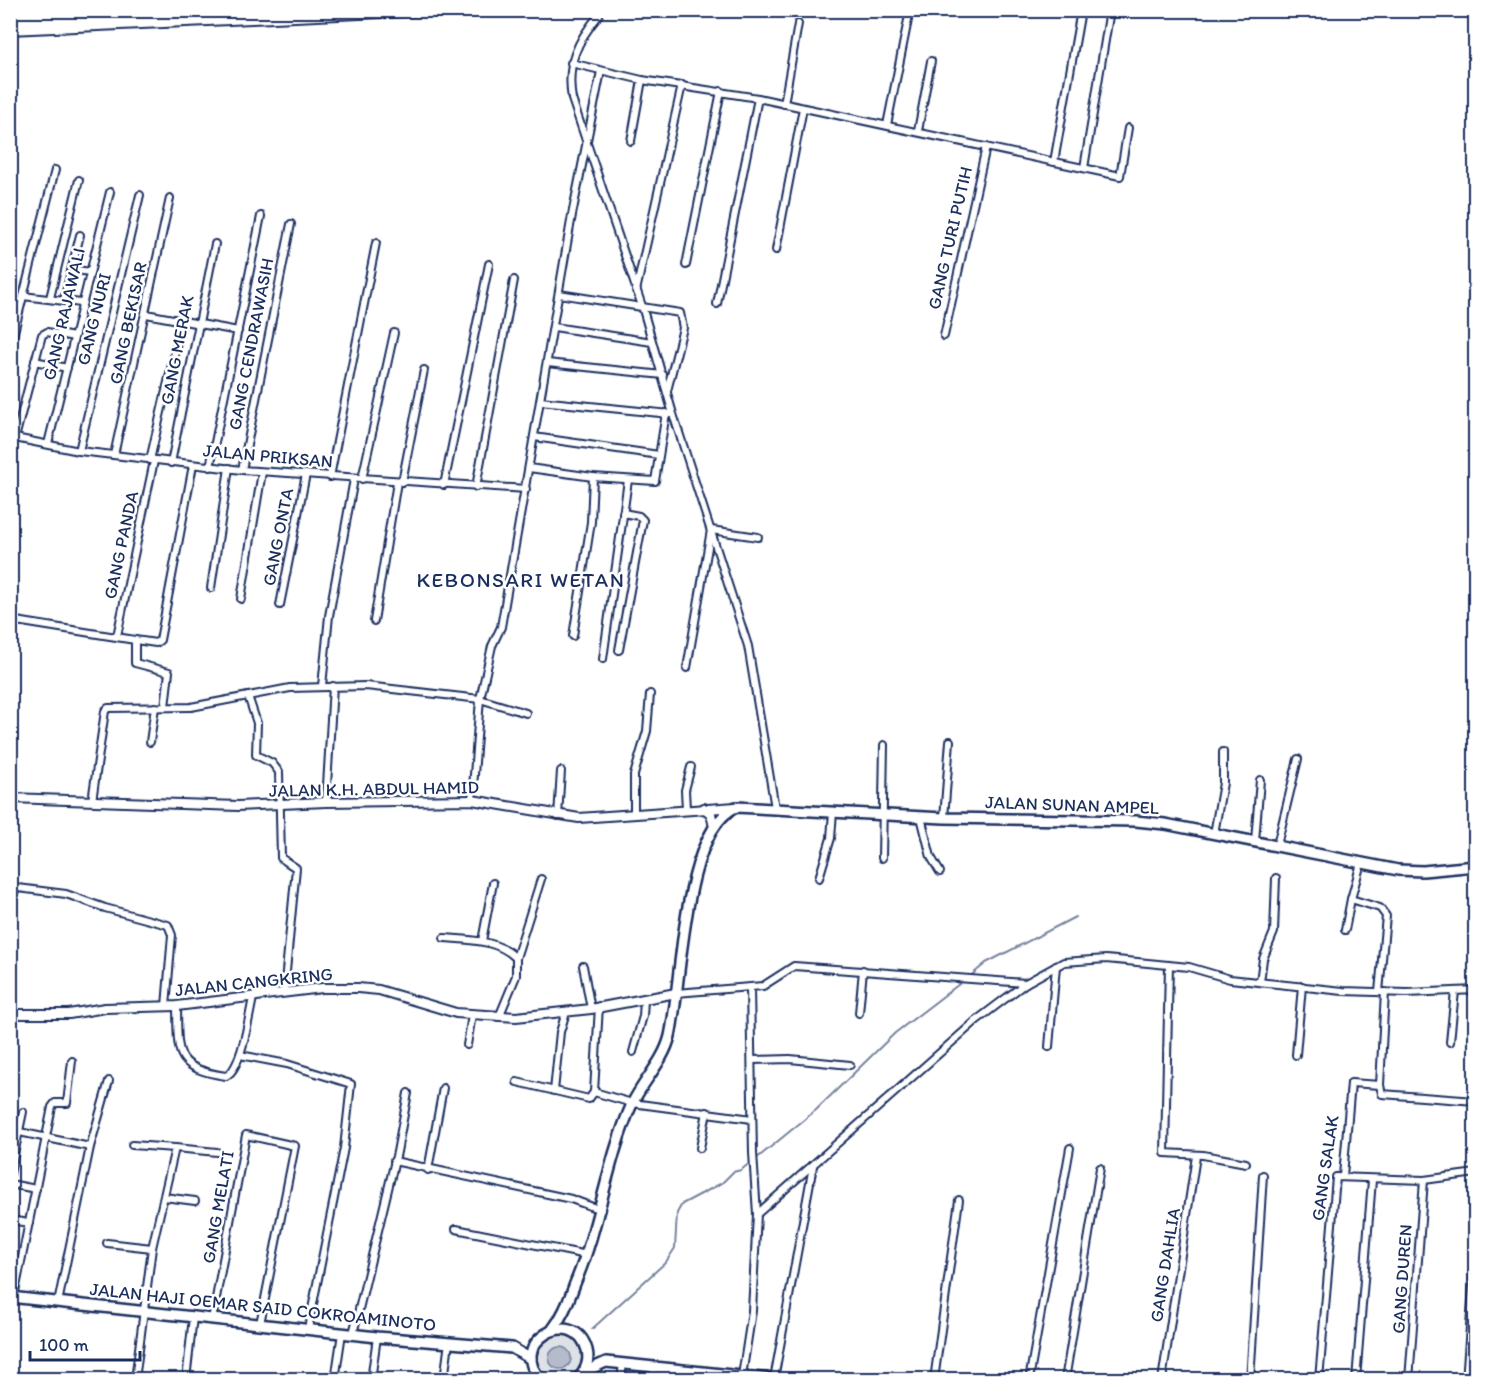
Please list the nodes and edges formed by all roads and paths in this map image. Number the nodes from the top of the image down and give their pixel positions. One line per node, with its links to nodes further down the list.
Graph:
1 (910, 10): 15 (street)
2 (1110, 10): 22 (street)
3 (599, 15): 7 (street)
4 (1080, 16): 21 (street)
5 (798, 24): 13 (street)
6 (931, 61): 17 (street)
7 (571, 63): 8 (street); 18 (street)
8 (601, 71): 9 (street); 18 (street)
9 (642, 80): 10 (street); 19 (street)
10 (682, 85): 11 (street); 39 (street)
11 (721, 91): 12 (street); 35 (street)
12 (758, 98): 13 (street); 45 (street)
13 (784, 104): 14 (street)
14 (803, 108): 15 (street); 33 (street)
15 (887, 125): 17 (street)
16 (1128, 128): 22 (street)
17 (918, 131): 20 (street)
18 (586, 138): 39 (street); 40 (street)
19 (631, 141)
20 (986, 147): 21 (street); 53 (street, GANG TURI PUTIH)
21 (1054, 162): 22 (street)
22 (1084, 168)
23 (56, 170): 41 (street)
24 (79, 180): 42 (street)
25 (110, 192): 37 (street, GANG RAJAWALI)
26 (140, 195): 68 (street, GANG NURI)
27 (170, 198): 47 (street, GANG BEKISAR)
28 (261, 216): 51 (street)
29 (291, 224): 77 (street, GANG CENDRAWASIH)
30 (80, 235): 36 (street)
31 (376, 243): 80 (street)
32 (215, 244): 49 (street, GANG MERAK)
33 (776, 250)
34 (489, 264): 86 (street)
35 (687, 266)
36 (72, 269): 37 (street); 43 (street)
37 (89, 272): 44 (street, GANG RAJAWALI)
38 (514, 280): 87 (street)
39 (636, 292): 46 (street)
40 (559, 294): 46 (street); 50 (street)
41 (23, 296): 42 (street); 56 (street)
42 (50, 298): 43 (street)
43 (64, 300): 44 (street)
44 (81, 303): 54 (street, GANG RAJAWALI)
45 (717, 304)
46 (642, 306): 55 (street); 62 (street)
47 (146, 314): 48 (street); 69 (street, GANG BEKISAR)
48 (182, 321): 49 (street); 71 (street, GANG PANDA)
49 (198, 322): 51 (street); 72 (street, GANG MERAK)
50 (554, 327): 55 (street); 58 (street)
51 (238, 330): 74 (street)
52 (394, 333): 83 (street)
53 (944, 336)
54 (74, 337): 57 (street); 59 (street, GANG RAJAWALI)
55 (652, 342): 61 (street)
56 (10, 348)
57 (35, 361): 59 (street); 65 (street)
58 (547, 363): 61 (street); 63 (street)
59 (67, 368): 67 (street, GANG RAJAWALI)
60 (424, 370): 85 (street)
61 (663, 375): 62 (street)
62 (667, 392): 64 (street)
63 (540, 401): 64 (street); 66 (street)
64 (670, 414): 70 (street); 90 (street)
65 (13, 437): 67 (street, JALAN PRIKSAN)
66 (534, 437): 70 (street); 76 (street)
67 (48, 444): 68 (street, JALAN PRIKSAN)
68 (79, 450): 69 (street, JALAN PRIKSAN)
69 (114, 455): 71 (street, JALAN PRIKSAN)
70 (659, 455): 84 (street)
71 (152, 460): 72 (street, JALAN PRIKSAN); 97 (street, GANG PANDA)
72 (171, 463): 73 (street, JALAN PRIKSAN)
73 (193, 465): 74 (street, JALAN PRIKSAN); 99 (street)
74 (210, 466): 75 (street, JALAN PRIKSAN)
75 (229, 468): 77 (street, JALAN PRIKSAN); 92 (street)
76 (529, 468): 81 (street); 88 (street)
77 (242, 470): 78 (street, JALAN PRIKSAN)
78 (262, 472): 79 (street, JALAN PRIKSAN); 93 (street)
79 (306, 474): 80 (street, JALAN PRIKSAN); 94 (street, GANG ONTA)
80 (330, 477): 82 (street, JALAN PRIKSAN)
81 (593, 477): 84 (street); 98 (street)
82 (354, 479): 83 (street, JALAN PRIKSAN); 103 (street)
83 (362, 479): 85 (street, JALAN PRIKSAN)
84 (628, 480): 89 (street)
85 (399, 482): 86 (street, JALAN PRIKSAN); 96 (street)
86 (444, 485): 87 (street, JALAN PRIKSAN)
87 (476, 487): 88 (street, JALAN PRIKSAN)
88 (526, 489): 107 (street)
89 (623, 513): 100 (street); 101 (street)
90 (711, 530): 91 (street); 102 (street); 126 (street)
91 (758, 537)
92 (211, 588)
93 (241, 599)
94 (280, 605)
95 (10, 620): 97 (street)
96 (374, 621)
97 (117, 636): 99 (street)
98 (573, 636)
99 (135, 640): 109 (street)
100 (619, 650)
101 (603, 659)
102 (687, 668)
103 (322, 686): 104 (street); 106 (street)
104 (333, 686): 107 (street); 122 (street)
105 (650, 694): 129 (street)
106 (248, 696): 109 (street); 123 (street)
107 (480, 699): 110 (street); 120 (street)
108 (155, 707): 109 (street); 112 (street); 121 (street)
109 (165, 707)
110 (526, 713)
111 (950, 741): 133 (street)
112 (150, 742)
113 (884, 746): 130 (street)
114 (1223, 752): 135 (street)
115 (1299, 759): 137 (street)
116 (691, 767): 127 (street)
117 (561, 771): 131 (street)
118 (1260, 780): 136 (street)
119 (10, 798): 121 (street, JALAN K.H. ABDUL HAMID)
120 (472, 800): 122 (street, JALAN K.H. ABDUL HAMID); 131 (street, JALAN K.H. ABDUL HAMID)
121 (92, 801): 123 (street, JALAN K.H. ABDUL HAMID)
122 (326, 802): 123 (street, JALAN K.H. ABDUL HAMID)
123 (279, 804): 162 (street)
124 (736, 807): 125 (street, JALAN K.H. ABDUL HAMID); 126 (main road, JALAN SUNAN AMPEL); 134 (main road)
125 (703, 808): 127 (street, JALAN K.H. ABDUL HAMID); 134 (street)
126 (775, 808): 128 (main road, JALAN SUNAN AMPEL)
127 (686, 809): 129 (street, JALAN K.H. ABDUL HAMID)
128 (833, 812): 130 (main road, JALAN SUNAN AMPEL); 142 (street)
129 (634, 815): 131 (street, JALAN K.H. ABDUL HAMID)
130 (882, 815): 132 (main road, JALAN SUNAN AMPEL); 138 (street)
131 (558, 816)
132 (921, 817): 133 (main road, JALAN SUNAN AMPEL); 141 (street)
133 (944, 818): 135 (main road, JALAN SUNAN AMPEL)
134 (714, 827): 164 (main road)
135 (1214, 834): 136 (main road, JALAN SUNAN AMPEL)
136 (1255, 841): 137 (main road, JALAN SUNAN AMPEL)
137 (1277, 845): 140 (main road, JALAN SUNAN AMPEL)
138 (882, 858)
139 (1476, 866): 140 (main road, JALAN SUNAN AMPEL)
140 (1360, 869): 147 (street)
141 (939, 872)
142 (819, 878)
143 (1276, 878): 156 (street)
144 (541, 879): 151 (street)
145 (493, 883): 150 (street)
146 (10, 887): 167 (street)
147 (1352, 896): 148 (street); 163 (street)
148 (1345, 930)
149 (444, 938): 150 (street)
150 (482, 941): 151 (street)
151 (516, 958): 174 (street)
152 (1169, 965): 154 (street); 156 (street); 205 (street)
153 (583, 966): 169 (street)
154 (1056, 966): 157 (street); 177 (street)
155 (863, 970): 157 (street); 159 (street); 171 (street)
156 (1260, 982): 158 (street)
157 (1026, 983): 208 (street)
158 (1302, 986): 163 (street); 180 (street)
159 (750, 988): 164 (street); 181 (street)
160 (1476, 990): 161 (street)
161 (1455, 991): 163 (street); 175 (street)
162 (284, 992): 165 (street, JALAN CANGKRING); 173 (street, JALAN CANGKRING)
163 (1382, 992): 186 (street)
164 (676, 993): 166 (street, JALAN CANGKRING); 192 (main road)
165 (253, 998): 168 (street, JALAN CANGKRING); 179 (street)
166 (644, 1000): 169 (street, JALAN CANGKRING); 178 (street)
167 (166, 1006): 168 (street, JALAN CANGKRING); 172 (street, JALAN CANGKRING)
168 (177, 1006): 179 (street)
169 (595, 1008): 170 (street, JALAN CANGKRING); 190 (street)
170 (566, 1012): 174 (street, JALAN CANGKRING); 188 (street)
171 (860, 1013)
172 (10, 1014)
173 (472, 1015): 174 (street, JALAN CANGKRING); 176 (street)
174 (499, 1017)
175 (1450, 1042)
176 (467, 1045)
177 (1049, 1047)
178 (633, 1052)
179 (240, 1055): 238 (street)
180 (1296, 1055)
181 (753, 1060): 183 (street); 195 (street)
182 (72, 1062): 198 (street)
183 (850, 1065)
184 (109, 1081): 200 (street)
185 (517, 1082): 188 (street)
186 (1380, 1085): 191 (street); 214 (street, GANG SALAK)
187 (443, 1088): 210 (street)
188 (554, 1091): 190 (street)
189 (408, 1092): 206 (street)
190 (594, 1092): 192 (street)
191 (1476, 1101)
192 (632, 1103): 194 (street); 222 (main road)
193 (23, 1112): 197 (street)
194 (707, 1112): 195 (street); 202 (street)
195 (752, 1119): 223 (street)
196 (10, 1130): 197 (street)
197 (19, 1132): 198 (street); 212 (street)
198 (47, 1137): 200 (street); 218 (street)
199 (132, 1145): 201 (street)
200 (90, 1147): 232 (street)
201 (175, 1148): 204 (street); 219 (street)
202 (700, 1148)
203 (1070, 1148): 268 (street)
204 (217, 1152)
205 (1196, 1156): 207 (street); 270 (street, GANG DAHLIA)
206 (394, 1161): 210 (street); 242 (street)
207 (1246, 1162)
208 (813, 1166): 223 (street); 256 (street)
209 (1100, 1168): 269 (street)
210 (428, 1170): 222 (street)
211 (1476, 1173): 216 (street)
212 (10, 1174)
213 (1263, 1175): 271 (street)
214 (1343, 1176): 215 (street); 272 (street, GANG SALAK)
215 (1372, 1180): 216 (street); 273 (street)
216 (1424, 1180): 274 (street, GANG DUREN)
217 (10, 1184): 218 (street)
218 (36, 1189): 225 (street)
219 (164, 1197): 221 (street); 229 (street)
220 (959, 1200): 267 (street)
221 (195, 1201)
222 (601, 1210): 230 (main road)
223 (757, 1214): 254 (street)
224 (10, 1220): 225 (street)
225 (29, 1223): 231 (street)
226 (456, 1229): 230 (street)
227 (107, 1243): 229 (street)
228 (1476, 1246): 275 (street)
229 (152, 1248): 234 (street)
230 (587, 1255): 233 (main road)
231 (12, 1297): 232 (main road, JALAN HAJI OEMAR SAID COKROAMINOTO)
232 (58, 1303): 234 (main road, JALAN HAJI OEMAR SAID COKROAMINOTO)
233 (565, 1309): 239 (main road); 240 (main road)
234 (143, 1311): 235 (main road, JALAN HAJI OEMAR SAID COKROAMINOTO); 257 (street)
235 (193, 1317): 236 (main road, JALAN HAJI OEMAR SAID COKROAMINOTO); 258 (street)
236 (212, 1320): 237 (main road, JALAN HAJI OEMAR SAID COKROAMINOTO); 237 (street, GANG MELATI)
237 (260, 1324): 238 (main road, JALAN HAJI OEMAR SAID COKROAMINOTO)
238 (308, 1329): 241 (main road, JALAN HAJI OEMAR SAID COKROAMINOTO)
239 (552, 1330): 240 (main road); 244 (main road)
240 (569, 1330): 246 (main road)
241 (342, 1333): 242 (main road, JALAN HAJI OEMAR SAID COKROAMINOTO); 259 (street)
242 (353, 1334): 243 (main road, JALAN HAJI OEMAR SAID COKROAMINOTO)
243 (377, 1337): 245 (main road, JALAN HAJI OEMAR SAID COKROAMINOTO); 260 (street)
244 (537, 1340): 247 (main road); 248 (main road)
245 (449, 1342): 247 (main road, JALAN HAJI OEMAR SAID COKROAMINOTO); 261 (street)
246 (586, 1347): 249 (main road); 252 (main road)
247 (512, 1348): 248 (main road)
248 (531, 1359): 262 (main road)
249 (606, 1362): 250 (main road); 252 (main road)
250 (623, 1363): 251 (main road); 264 (street)
251 (654, 1367): 253 (main road); 265 (street)
252 (584, 1372): 263 (main road)
253 (706, 1376): 254 (main road)
254 (742, 1376): 255 (main road)
255 (756, 1378): 256 (main road)
256 (774, 1379): 266 (main road)
257 (135, 1380)
258 (186, 1380)
259 (335, 1380)
260 (371, 1380)
261 (444, 1380)
262 (542, 1380)
263 (577, 1380)
264 (621, 1380)
265 (653, 1380)
266 (780, 1380)
267 (934, 1380)
268 (1029, 1380)
269 (1065, 1380)
270 (1162, 1380)
271 (1250, 1380)
272 (1319, 1380)
273 (1356, 1380)
274 (1409, 1380)
275 (1466, 1380)

